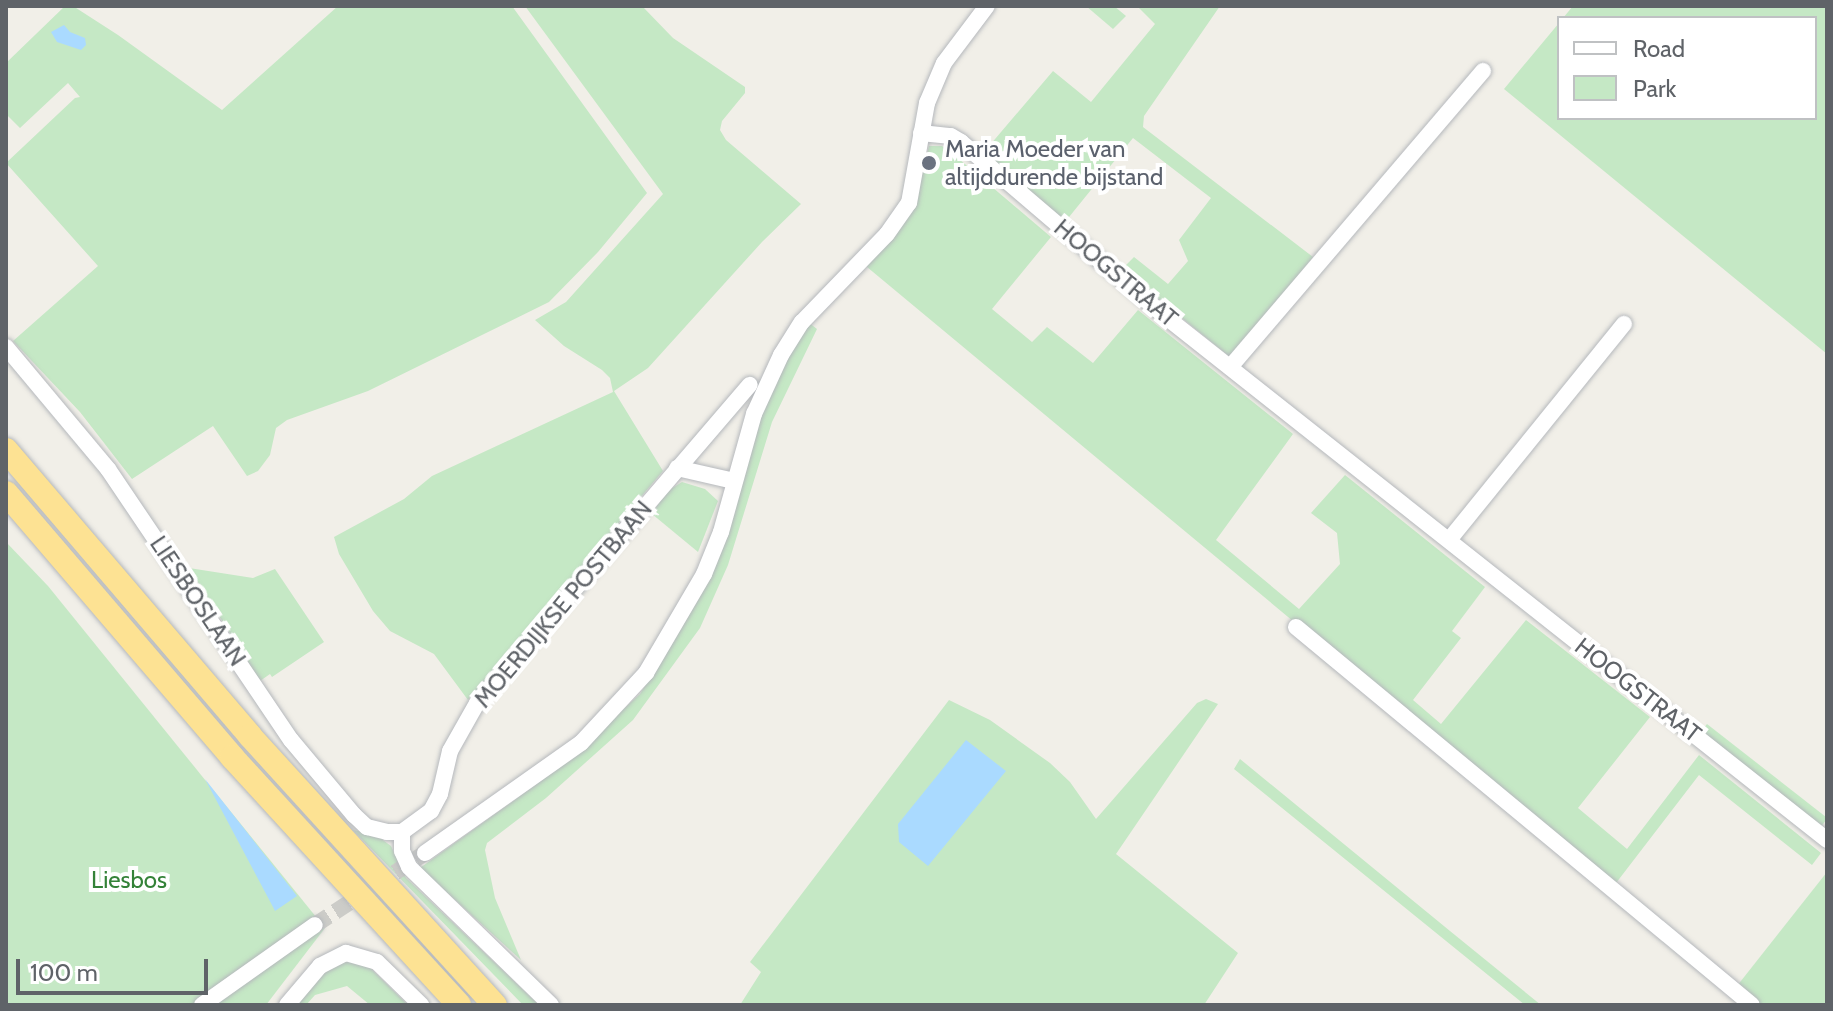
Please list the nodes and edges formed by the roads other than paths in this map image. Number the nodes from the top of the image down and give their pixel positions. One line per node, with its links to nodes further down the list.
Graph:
1 (987, 6): 3 (street)
2 (1483, 71): 6 (street)
3 (921, 133): 6 (street, HOOGSTRAAT); 10 (street)
4 (1624, 324): 12 (street)
5 (6, 347): 14 (street, LIESBOSLAAN)
6 (1231, 366): 12 (street, HOOGSTRAAT)
7 (750, 385): 9 (street, MOERDIJKSE POSTBAAN)
8 (6, 450): 22 (highway)
9 (677, 468): 10 (street); 14 (street, MOERDIJKSE POSTBAAN)
10 (734, 481): 16 (street)
11 (6, 493): 21 (highway)
12 (1449, 540): 15 (street, HOOGSTRAAT)
13 (1296, 627): 24 (street)
14 (402, 832): 23 (street)
15 (1827, 840)
16 (425, 853)
17 (315, 925): 18 (street)
18 (202, 1005)
19 (287, 1005): 20 (street)
20 (421, 1005)
21 (459, 1005)
22 (495, 1005)
23 (551, 1005)
24 (1752, 1005)

